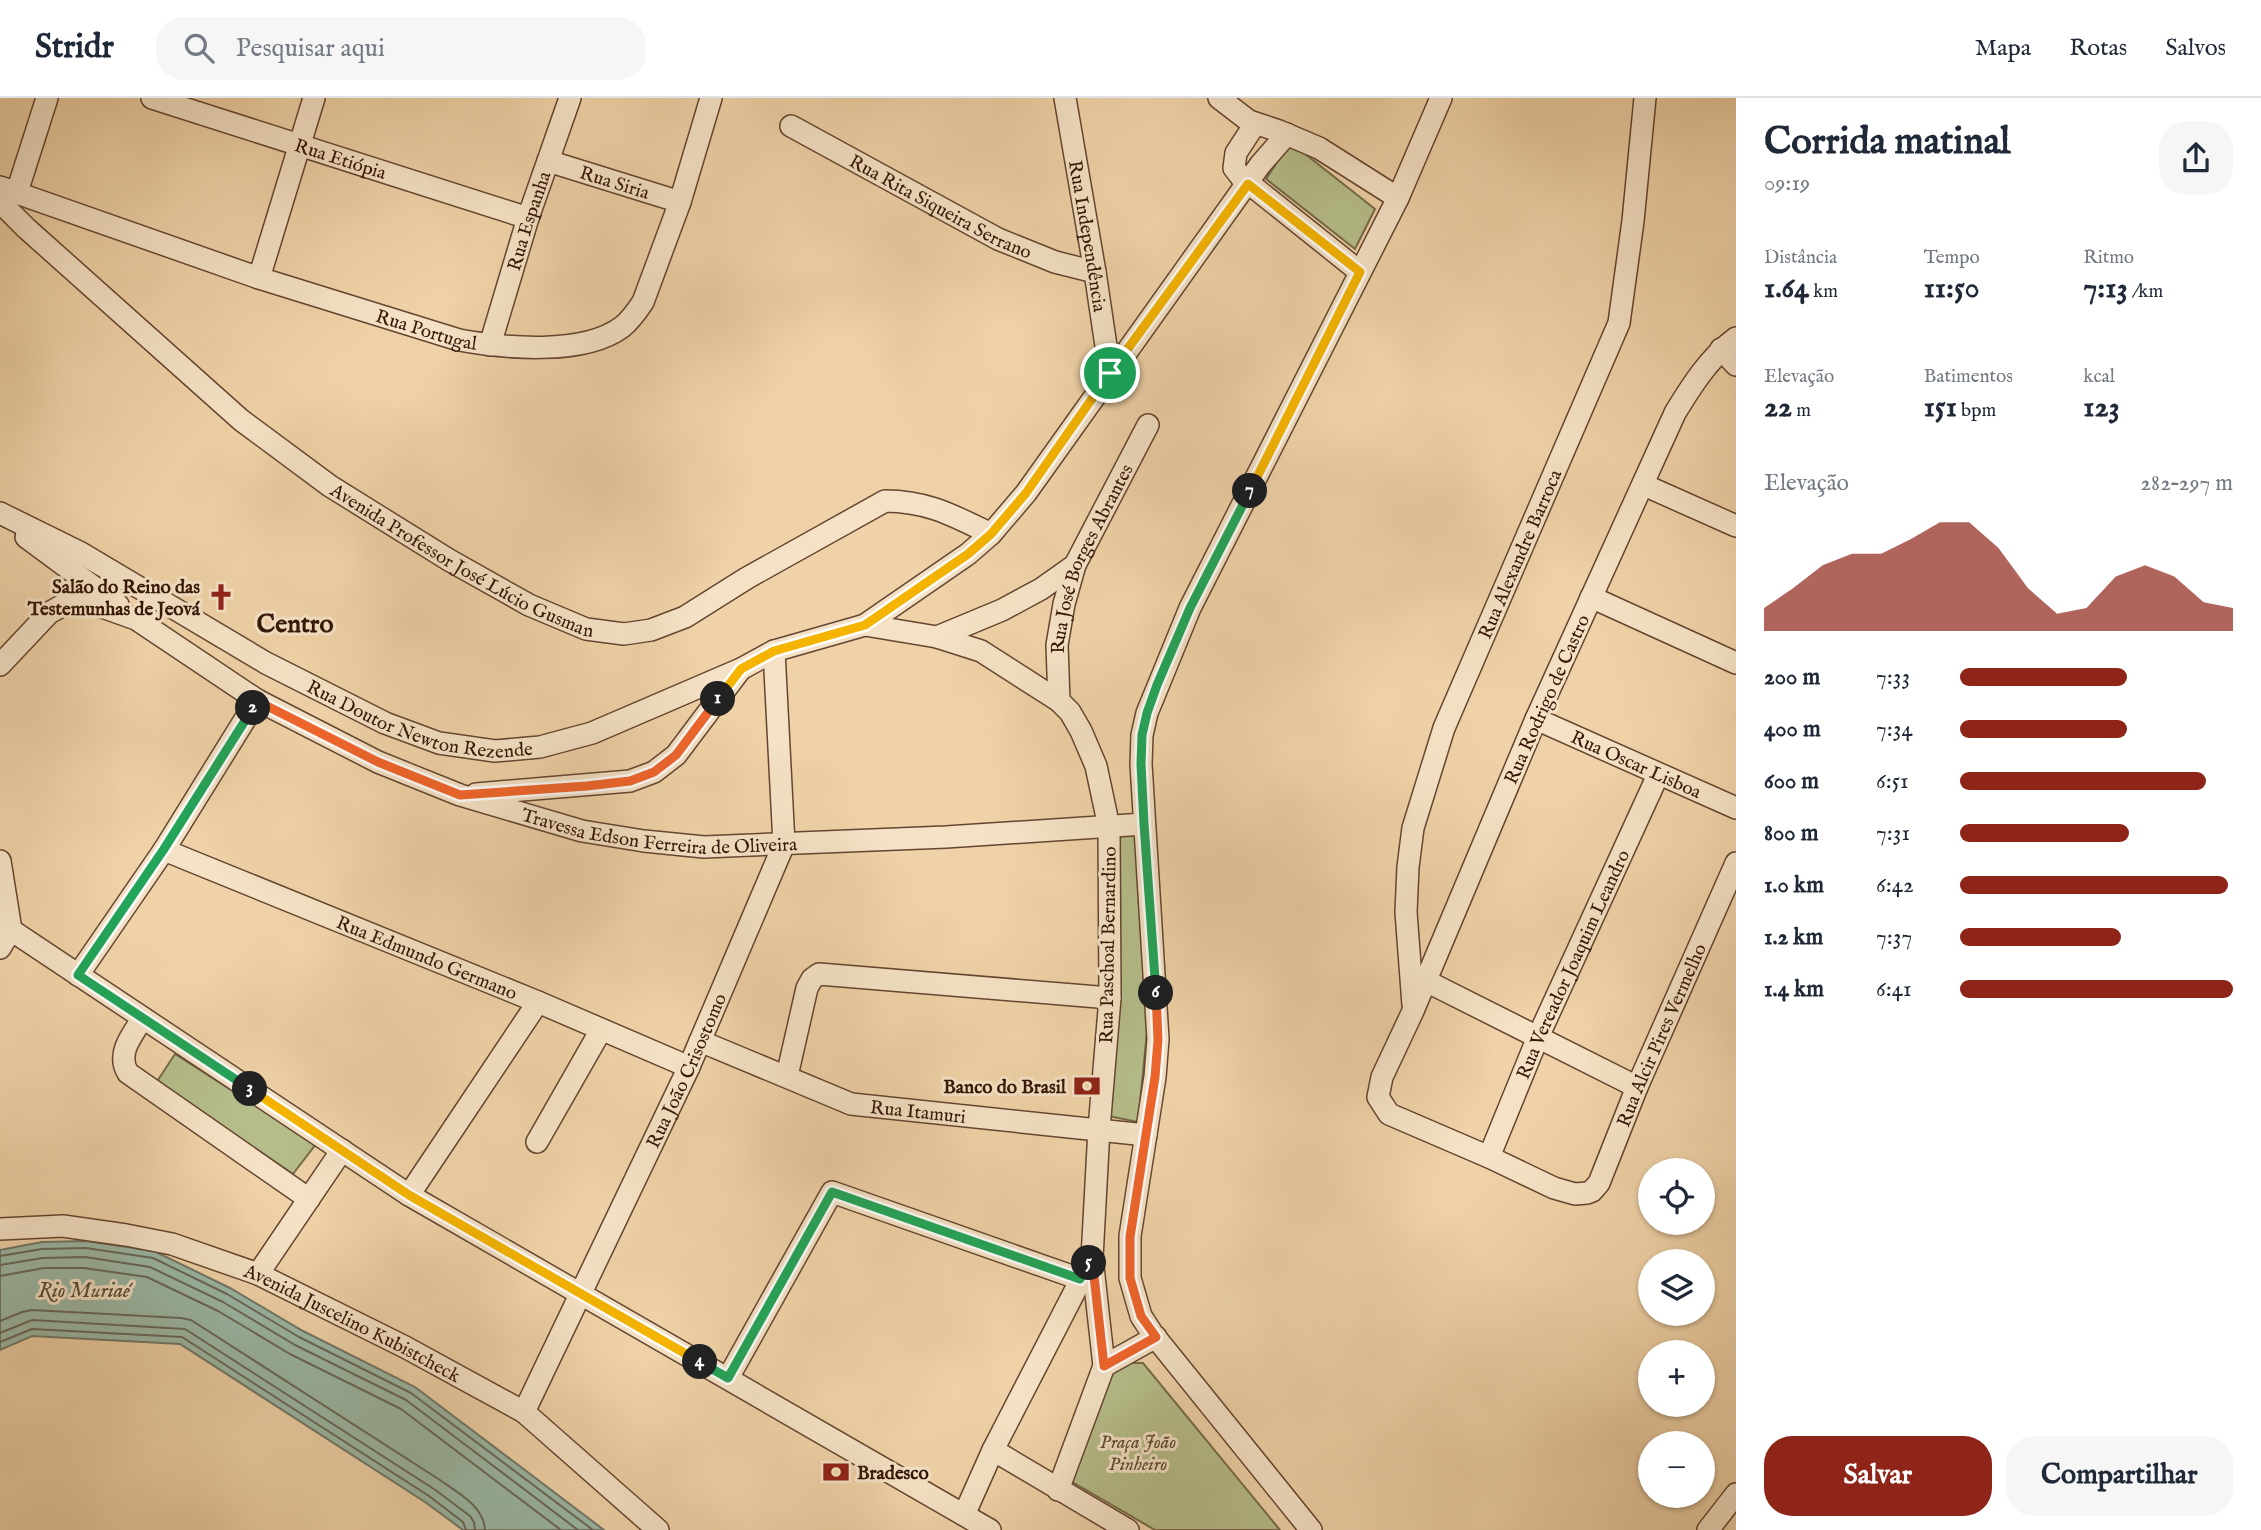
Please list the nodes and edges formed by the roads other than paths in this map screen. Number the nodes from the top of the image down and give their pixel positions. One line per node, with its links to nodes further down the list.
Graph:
1 (47, 98): 17 (street)
2 (152, 98): 10 (street, Rua Etiópia)
3 (314, 98): 14 (street)
4 (570, 98): 15 (street, Rua Espanha)
5 (711, 98): 19 (street, Rua Portugal)
6 (1065, 98): 23 (street, Rua Independência)
7 (1219, 98): 11 (street)
8 (1441, 98): 18 (street, Rua Paschoal Bernardino)
9 (1645, 98): 61 (street, Rua Alexandre Barroca)
10 (194, 105): 14 (street, Rua Etiópia)
11 (1255, 124): 13 (street); 16 (street)
12 (791, 126): 23 (street, Rua Rita Siqueira Serrano)
13 (1287, 134): 16 (street); 18 (street)
14 (300, 146): 20 (street, Rua Etiópia); 25 (street)
15 (548, 161): 19 (street, Rua Siria); 20 (street, Rua Espanha)
16 (1248, 184): 24 (street); 29 (street)
17 (6, 194): 22 (street, Avenida Professor José Lúcio Gusman); 25 (street, Rua Portugal)
18 (1398, 198): 24 (street, Rua Paschoal Bernardino)
19 (680, 202): 27 (street, Rua Portugal)
20 (528, 218): 27 (street, Rua Espanha)
21 (0, 226): 22 (street)
22 (26, 228): 34 (street, Avenida Professor José Lúcio Gusman)
23 (1096, 272): 29 (street, Rua Independência)
24 (1360, 272): 50 (street, Rua Paschoal Bernardino)
25 (259, 278): 27 (street, Rua Portugal)
26 (1729, 343): 28 (street); 31 (street, Rua Rodrigo de Castro)
27 (490, 345)
28 (1736, 365)
29 (1110, 373): 34 (street)
30 (1148, 425): 35 (street, Rua José Borges Abrantes)
31 (1644, 485): 33 (street); 36 (street, Rua Rodrigo de Castro)
32 (0, 515): 37 (street); 43 (street, Rua Doutor Newton Rezende)
33 (1736, 526)
34 (991, 534): 38 (street)
35 (1075, 565): 39 (street); 45 (street, Rua José Borges Abrantes)
36 (1591, 597): 41 (street); 46 (street, Rua Rodrigo de Castro)
37 (136, 619): 42 (street, Travessa Edson Ferreira de Oliveira); 44 (street, Travessa Edson Ferreira de Oliveira)
38 (865, 625): 39 (street); 40 (street, Rua Doutor Newton Rezende)
39 (937, 637): 45 (street)
40 (774, 651): 43 (street, Rua Doutor Newton Rezende); 52 (street)
41 (1736, 663)
42 (0, 665)
43 (741, 669): 48 (street)
44 (257, 701): 48 (street, Travessa Edson Ferreira de Oliveira); 53 (street)
45 (1059, 701): 51 (street, Rua Paschoal Bernardino)
46 (1536, 719): 47 (street, Rua Oscar Lisboa); 58 (street, Rua Rodrigo de Castro)
47 (1658, 775): 49 (street, Rua Oscar Lisboa); 64 (street, Rua Vereador Joaquim Leandro)
48 (460, 795): 52 (street, Travessa Edson Ferreira de Oliveira)
49 (1736, 808)
50 (1144, 824): 51 (street, Travessa Edson Ferreira de Oliveira); 70 (street, Rua Paschoal Bernardino)
51 (1109, 827): 52 (street, Travessa Edson Ferreira de Oliveira); 59 (street, Rua Paschoal Bernardino)
52 (784, 844): 65 (street, Rua João Crisostomo)
53 (164, 849): 57 (street); 60 (street, Rua Edmundo Germano)
54 (0, 861): 56 (street)
55 (1736, 863): 68 (street, Rua Alcir Pires Vermelho)
56 (6, 939): 57 (street)
57 (78, 975): 62 (street)
58 (1426, 981): 61 (street, Rua Rodrigo de Castro); 64 (street)
59 (1110, 998): 67 (street); 69 (street, Rua Paschoal Bernardino)
60 (538, 1002): 63 (street, Rua Edmundo Germano); 74 (street)
61 (1413, 1010): 73 (street, Rua Rodrigo de Castro)
62 (143, 1018): 72 (street); 75 (street)
63 (601, 1030): 66 (street, Rua Edmundo Germano); 71 (street)
64 (1538, 1037): 68 (street); 73 (street, Rua Vereador Joaquim Leandro)
65 (701, 1041): 66 (street, Rua João Crisostomo); 67 (street, Rua Itamuri)
66 (689, 1067): 80 (street, Rua João Crisostomo)
67 (787, 1076): 69 (street, Rua Itamuri)
68 (1637, 1087): 73 (street, Rua Alcir Pires Vermelho)
69 (1099, 1129): 70 (street, Rua Itamuri); 77 (street, Rua Paschoal Bernardino)
70 (1146, 1135): 81 (street, Rua Paschoal Bernardino)
71 (537, 1142)
72 (342, 1150): 74 (street); 75 (street)
73 (1489, 1157)
74 (409, 1195): 80 (street)
75 (309, 1199): 78 (street)
76 (0, 1229): 78 (street, Avenida Juscelino Kubistcheck)
77 (1092, 1258): 79 (street, Rua Paschoal Bernardino); 82 (street)
78 (258, 1274): 84 (street, Avenida Juscelino Kubistcheck)
79 (1080, 1279): 83 (street); 85 (street, Rua Paschoal Bernardino)
80 (581, 1294): 83 (street); 84 (street, Rua João Crisostomo)
81 (1156, 1337): 82 (street); 92 (street)
82 (1104, 1366): 86 (street)
83 (728, 1378): 88 (street)
84 (524, 1412): 89 (street, Avenida Juscelino Kubistcheck)
85 (993, 1450): 86 (street); 88 (street, Rua Paschoal Bernardino)
86 (1058, 1490): 91 (street)
87 (1733, 1501): 93 (street)
88 (964, 1515): 90 (street)
89 (658, 1530)
90 (990, 1530)
91 (1128, 1530)
92 (1311, 1530)
93 (1708, 1530)

